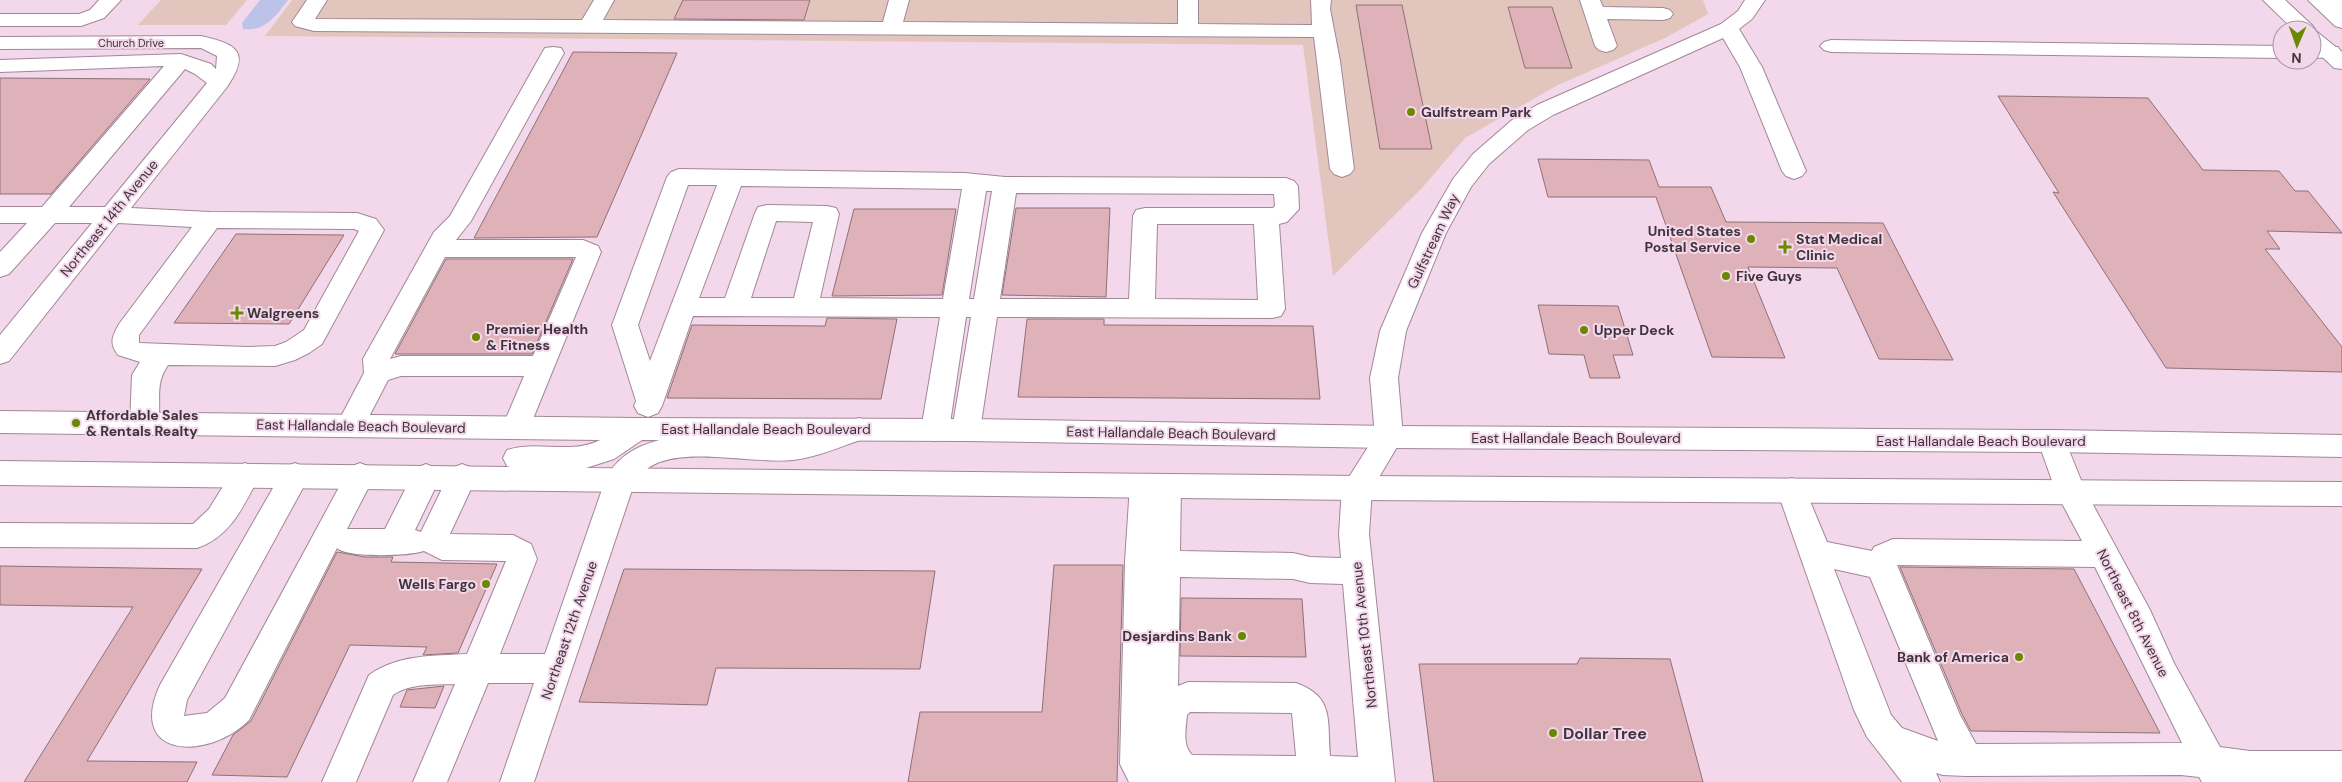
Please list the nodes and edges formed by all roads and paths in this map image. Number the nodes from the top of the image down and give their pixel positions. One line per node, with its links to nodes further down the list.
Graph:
1 (110, 0): 14 (main road)
2 (317, 0): 17 (main road)
3 (604, 0): 17 (main road)
4 (899, 0): 19 (main road)
5 (1188, 0): 20 (main road)
6 (1321, 0): 21 (main road)
7 (2273, 0): 15 (main road)
8 (2318, 0): 16 (main road)
9 (2333, 0): 13 (main road)
10 (1751, 1): 18 (main road, Gulfstream Way)
11 (1592, 7): 12 (main road); 23 (main road)
12 (1663, 14)
13 (2342, 14)
14 (0, 20)
15 (2295, 20)
16 (2342, 22)
17 (589, 27): 19 (main road)
18 (1728, 28): 31 (main road); 61 (main road, Gulfstream Way)
19 (891, 29): 20 (main road)
20 (1188, 30): 21 (main road)
21 (1323, 32): 30 (main road)
22 (0, 43): 29 (main road, Church Drive)
23 (1606, 46)
24 (1831, 46): 25 (main road)
25 (2272, 52)
26 (553, 54): 40 (main road)
27 (181, 60): 28 (main road); 29 (main road); 37 (main road)
28 (0, 66)
29 (219, 82): 36 (main road, Northeast 14th Avenue)
30 (1342, 169)
31 (1794, 171)
32 (732, 178): 33 (main road); 43 (main road); 52 (main road)
33 (975, 182): 34 (main road); 46 (main road)
34 (1004, 185): 38 (main road); 42 (main road)
35 (0, 215): 37 (main road)
36 (112, 215): 37 (main road); 39 (main road); 48 (main road, Northeast 14th Avenue)
37 (46, 216): 41 (main road)
38 (1266, 216): 47 (main road); 47 (main road)
39 (210, 220): 49 (main road); 49 (main road)
40 (437, 248): 50 (main road); 51 (main road)
41 (0, 268)
42 (987, 306): 46 (main road); 47 (main road); 60 (main road)
43 (683, 307): 44 (main road); 52 (main road)
44 (735, 307): 45 (main road); 45 (main road)
45 (805, 307): 46 (main road)
46 (954, 307): 59 (main road)
47 (1142, 309)
48 (0, 354)
49 (160, 355): 54 (main road)
50 (542, 366): 51 (main road); 56 (main road)
51 (378, 373): 55 (main road)
52 (650, 401): 57 (main road)
53 (0, 422): 54 (main road, East Hallandale Beach Boulevard)
54 (144, 424): 55 (main road, East Hallandale Beach Boulevard)
55 (350, 426): 56 (main road, East Hallandale Beach Boulevard)
56 (516, 428): 57 (main road, East Hallandale Beach Boulevard)
57 (636, 429): 58 (main road, East Hallandale Beach Boulevard); 68 (main road)
58 (859, 429): 59 (main road, East Hallandale Beach Boulevard); 71 (main road)
59 (935, 430): 60 (main road, East Hallandale Beach Boulevard)
60 (966, 430): 61 (main road, East Hallandale Beach Boulevard)
61 (1389, 437): 62 (main road, East Hallandale Beach Boulevard); 73 (main road)
62 (2052, 441): 63 (main road, East Hallandale Beach Boulevard); 75 (main road, Northeast 8th Avenue)
63 (2342, 446)
64 (0, 473): 65 (main road)
65 (245, 475): 66 (main road); 77 (main road)
66 (295, 475): 67 (main road); 67 (main road)
67 (360, 475): 68 (main road)
68 (390, 476): 69 (main road)
69 (426, 476): 70 (main road); 78 (main road)
70 (462, 476): 71 (main road); 84 (main road)
71 (621, 478): 72 (main road); 85 (main road, Northeast 12th Avenue)
72 (1156, 485): 73 (main road); 81 (main road)
73 (1357, 488): 74 (main road); 83 (main road, Northeast 10th Avenue)
74 (1792, 490): 75 (main road); 79 (main road)
75 (2071, 492): 76 (main road); 80 (main road, Northeast 8th Avenue)
76 (2342, 494)
77 (0, 535)
78 (349, 541)
79 (1816, 552): 82 (main road); 87 (main road)
80 (2104, 554): 82 (main road); 92 (main road, Northeast 8th Avenue)
81 (1152, 563): 83 (main road); 86 (main road); 89 (main road)
82 (1881, 566): 88 (main road)
83 (1357, 571): 93 (main road, Northeast 10th Avenue)
84 (478, 668): 85 (main road); 94 (main road); 95 (main road)
85 (555, 669): 96 (main road, Northeast 12th Avenue)
86 (1170, 710): 89 (main road); 91 (main road)
87 (1890, 740): 88 (main road); 97 (main road)
88 (1966, 760): 92 (main road)
89 (1176, 764): 91 (main road)
90 (2342, 767): 92 (main road)
91 (1314, 772): 93 (main road)
92 (2215, 772)
93 (1378, 778)
94 (338, 782)
95 (430, 782)
96 (517, 782)
97 (1923, 782)

